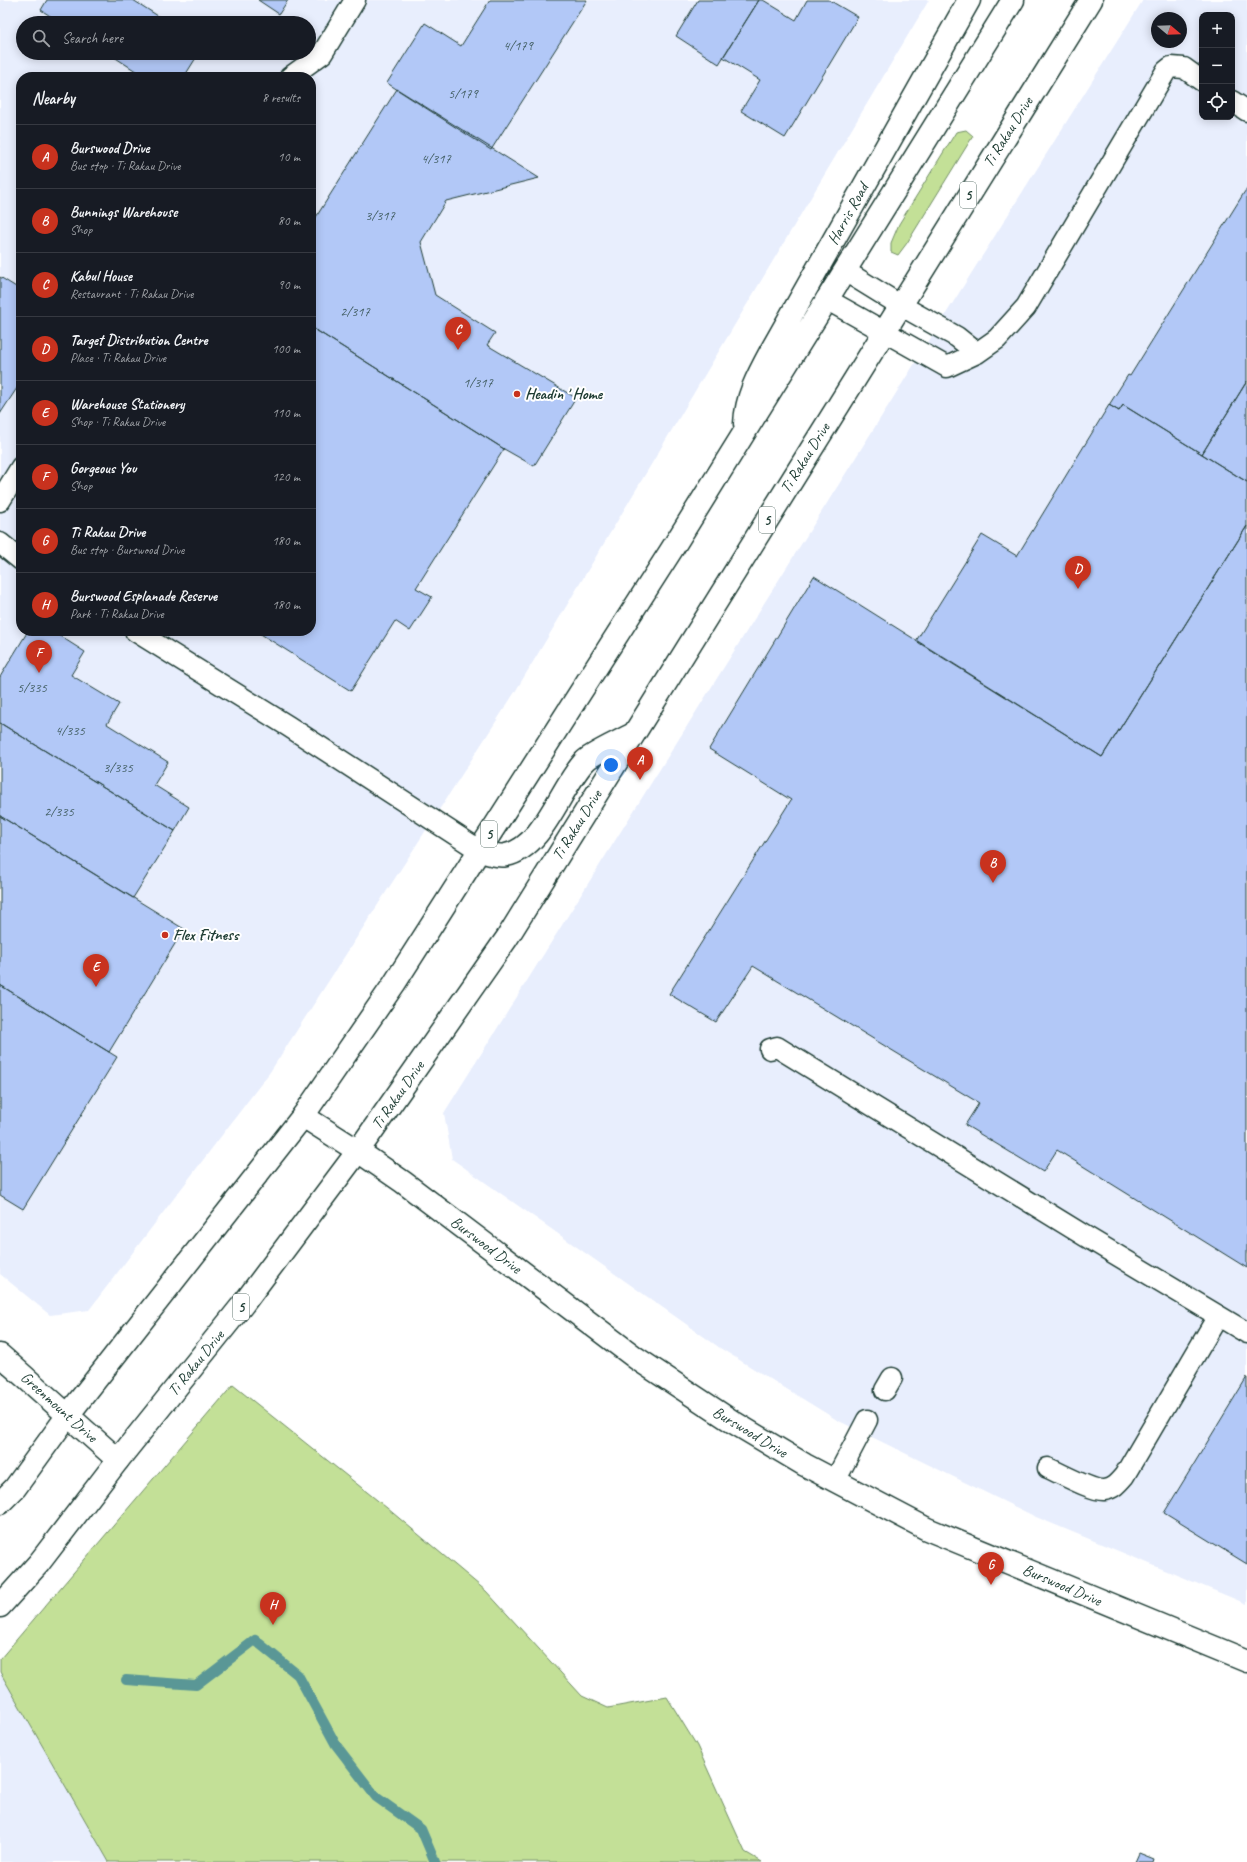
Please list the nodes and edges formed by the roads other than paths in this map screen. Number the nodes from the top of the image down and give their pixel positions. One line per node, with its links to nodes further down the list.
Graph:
1 (355, 0): 5 (lane)
2 (969, 0): 16 (main road, Harris Road)
3 (1014, 0): 11 (main road, 5)
4 (1091, 0): 13 (main road, Ti Rakau Drive / 5)
5 (316, 58)
6 (314, 60): 7 (lane)
7 (297, 72)
8 (1199, 79): 15 (lane)
9 (1235, 103): 10 (lane)
10 (1247, 111)
11 (845, 271): 12 (main road, 5); 13 (lane)
12 (826, 299): 14 (lane); 16 (main road, 5)
13 (900, 305): 14 (main road, Ti Rakau Drive / 5); 15 (lane)
14 (884, 331): 15 (lane); 22 (main road, Ti Rakau Drive / 5)
15 (977, 354)
16 (744, 433): 23 (main road, 5)
17 (16, 475): 18 (lane)
18 (0, 500)
19 (0, 543): 20 (lane)
20 (16, 556)
21 (143, 636): 23 (lane)
22 (634, 734): 23 (main road); 26 (main road, Ti Rakau Drive / 5)
23 (479, 850): 25 (main road, 5)
24 (770, 1049): 27 (lane)
25 (303, 1116): 26 (main road, Burswood Drive); 30 (main road, 5)
26 (358, 1151): 32 (main road, Ti Rakau Drive / 5); 34 (main road, Burswood Drive)
27 (1218, 1316): 28 (lane); 33 (lane)
28 (1247, 1333)
29 (0, 1355): 30 (main road, Greenmount Drive)
30 (68, 1415): 32 (main road, Greenmount Drive); 35 (main road, 5)
31 (867, 1420): 34 (lane)
32 (118, 1460): 36 (main road, Ti Rakau Drive / 5)
33 (1048, 1468)
34 (834, 1481): 37 (main road, Burswood Drive)
35 (0, 1504)
36 (0, 1606)
37 (1247, 1661)

